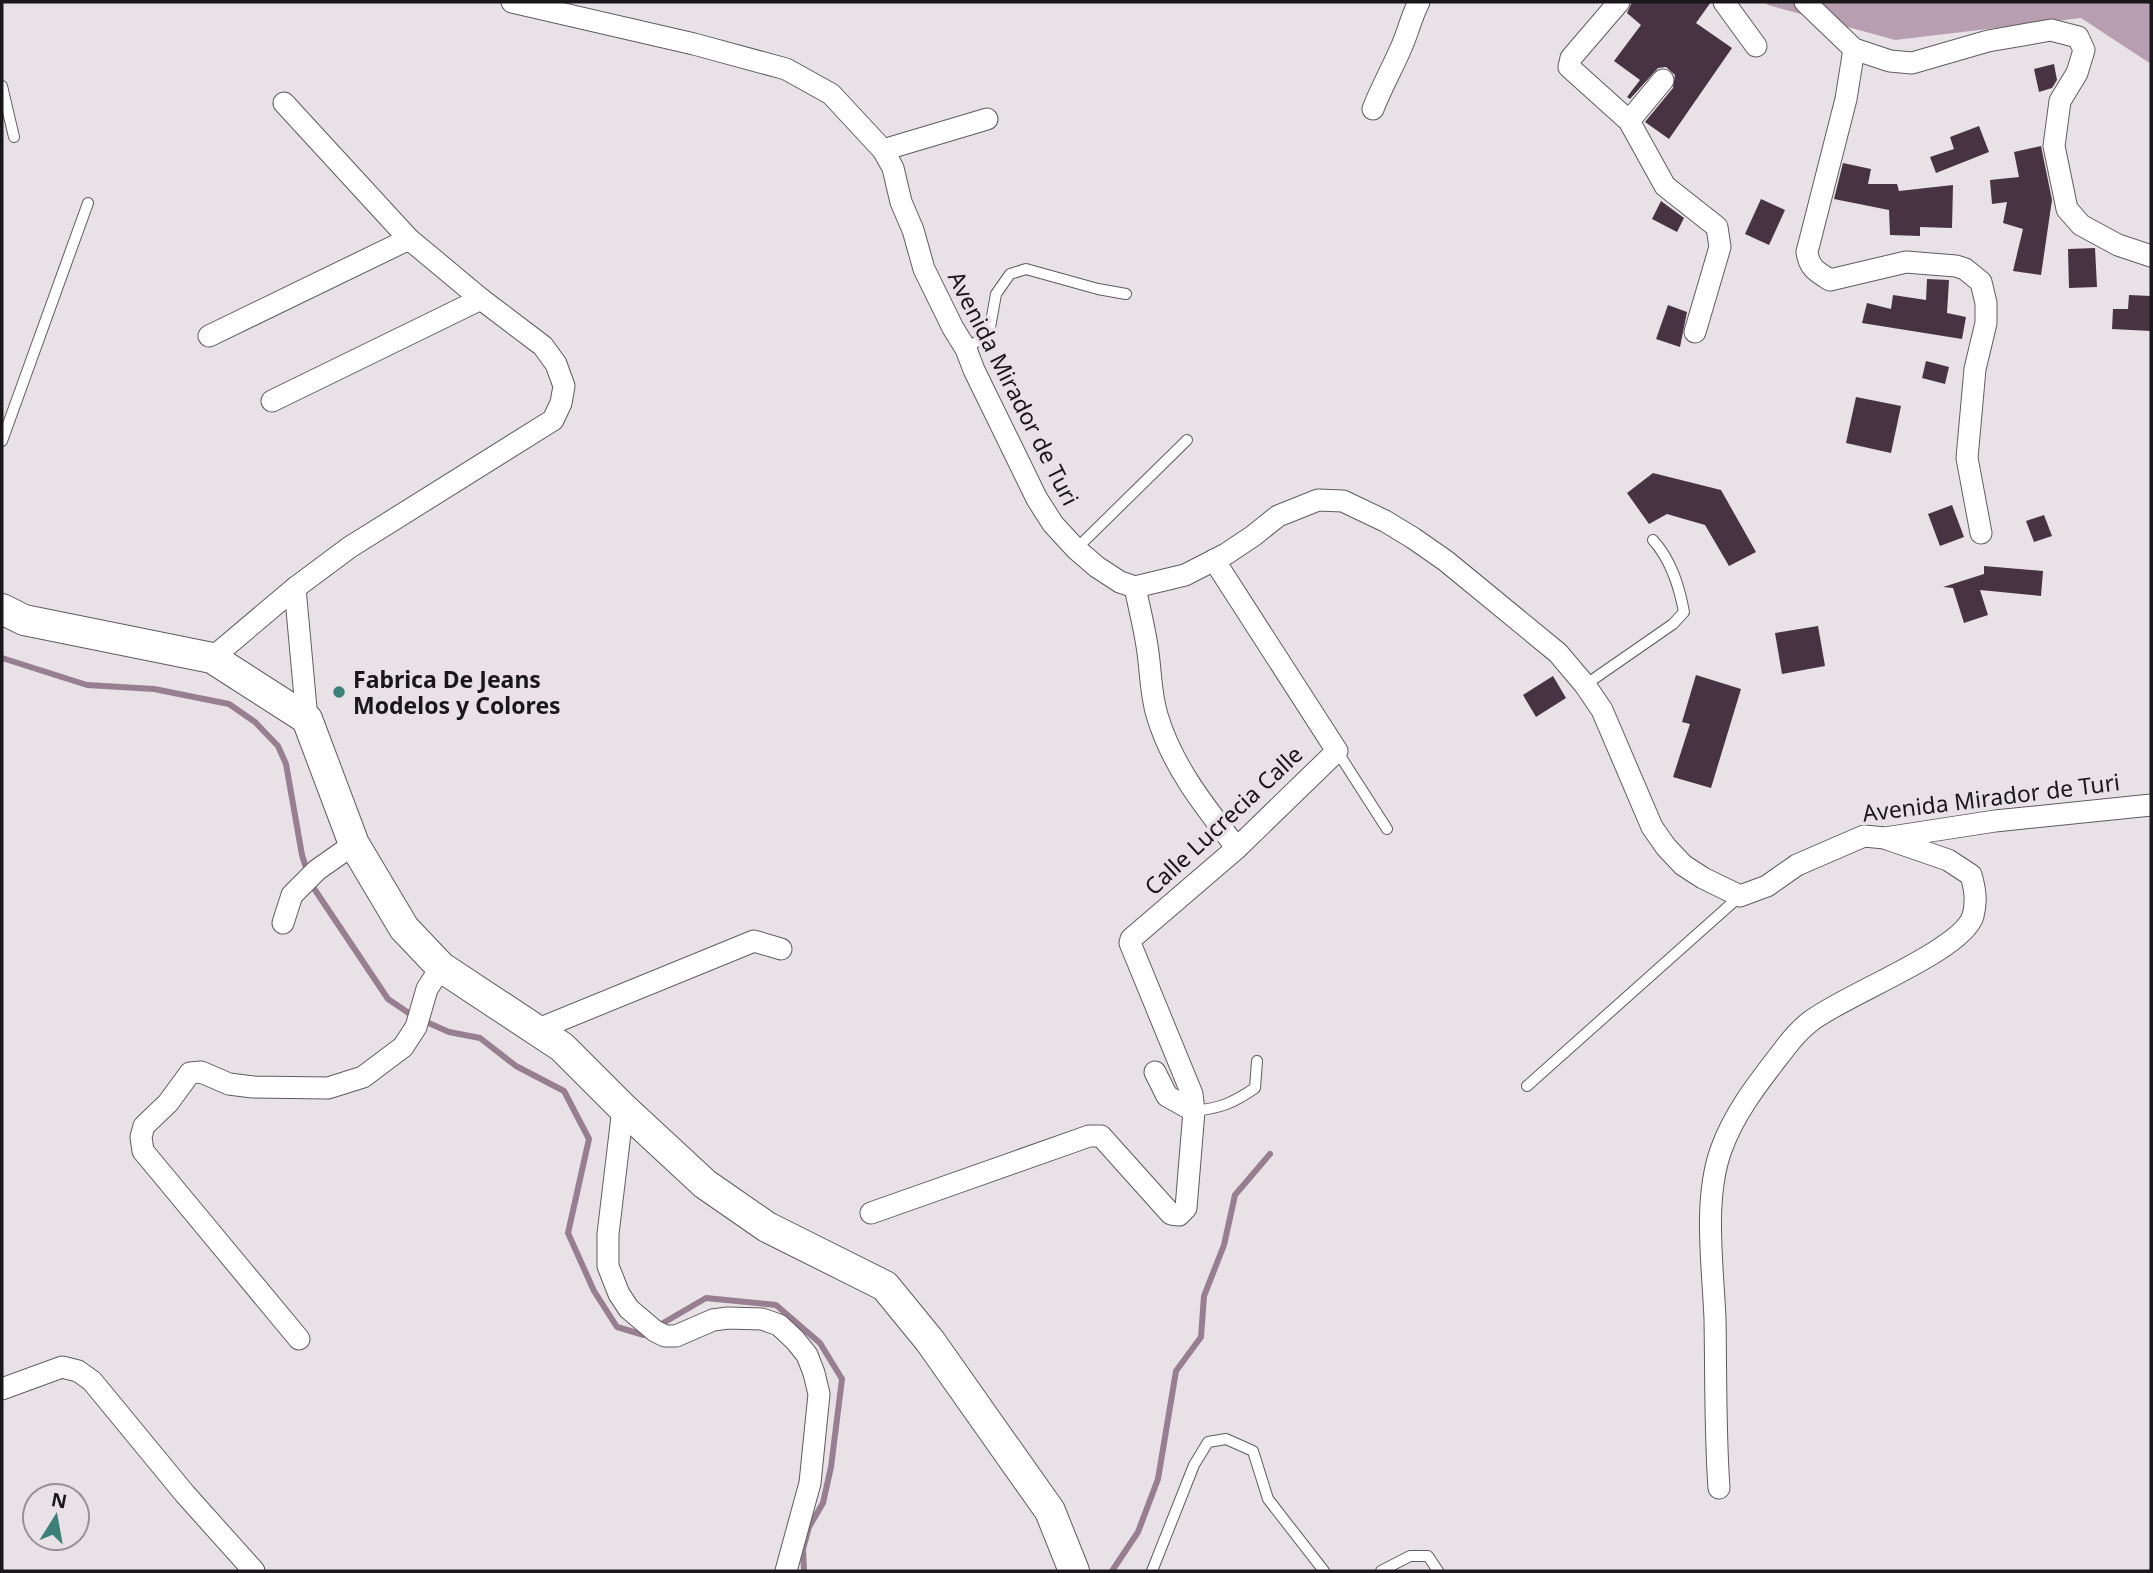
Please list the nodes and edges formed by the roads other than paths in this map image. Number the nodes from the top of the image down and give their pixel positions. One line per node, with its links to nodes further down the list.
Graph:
1 (512, 2): 15 (street, Avenida Mirador de Turi)
2 (1419, 2): 11 (street)
3 (1619, 2): 13 (street)
4 (1724, 2): 6 (street)
5 (1805, 2): 7 (street)
6 (1756, 46)
7 (1854, 50): 18 (street); 27 (street)
8 (1663, 80): 13 (street)
9 (2, 86): 14 (lane)
10 (284, 103): 17 (street)
11 (1373, 109)
12 (987, 119): 15 (street)
13 (1629, 121): 21 (street)
14 (14, 137)
15 (883, 150): 23 (street, Avenida Mirador de Turi)
16 (88, 203): 26 (lane)
17 (410, 239): 20 (street); 22 (street)
18 (2151, 256)
19 (1126, 294): 23 (lane)
20 (481, 299): 24 (street); 32 (street)
21 (1695, 332)
22 (209, 336)
23 (966, 349): 29 (street, Avenida Mirador de Turi)
24 (272, 401)
25 (1187, 440): 29 (lane)
26 (2, 442)
27 (1981, 533)
28 (1653, 540): 35 (lane)
29 (1076, 549): 31 (street, Avenida Mirador de Turi)
30 (1214, 560): 31 (street); 35 (street); 37 (street, Calle Lucrecia Calle)
31 (1135, 587): 42 (street)
32 (295, 588): 34 (street); 36 (street)
33 (2, 609): 34 (main road)
34 (212, 657): 36 (main road)
35 (1585, 685): 43 (street)
36 (307, 719): 41 (main road)
37 (1337, 751): 39 (lane); 42 (street, Calle Lucrecia Calle)
38 (2151, 805): 40 (street, Avenida Mirador de Turi)
39 (1387, 829)
40 (1885, 838): 43 (street, Avenida Mirador de Turi); 56 (street)
41 (354, 844): 44 (street); 46 (main road)
42 (1237, 848): 52 (street, Calle Lucrecia Calle)
43 (1740, 896): 50 (lane)
44 (283, 923)
45 (781, 949): 47 (street)
46 (441, 967): 47 (main road); 54 (street)
47 (536, 1030): 51 (main road)
48 (1257, 1061): 52 (lane)
49 (1154, 1072): 52 (street)
50 (1527, 1086)
51 (623, 1108): 58 (street); 59 (main road)
52 (1194, 1111): 53 (street)
53 (871, 1213)
54 (299, 1339)
55 (2, 1389): 57 (street)
56 (1719, 1488)
57 (254, 1571)
58 (786, 1571)
59 (1074, 1571)
60 (1152, 1571): 61 (lane)
61 (1324, 1571)
62 (1381, 1571): 63 (lane)
63 (1438, 1571)

